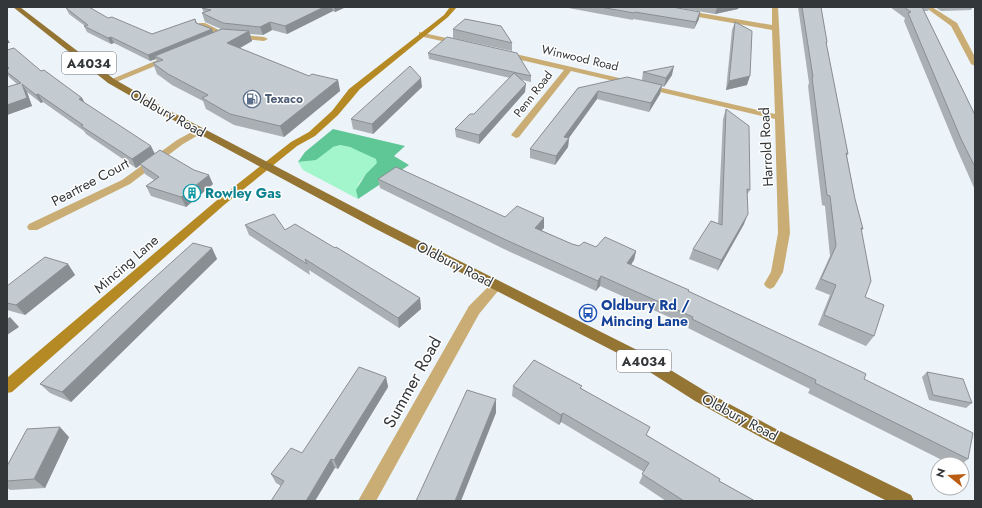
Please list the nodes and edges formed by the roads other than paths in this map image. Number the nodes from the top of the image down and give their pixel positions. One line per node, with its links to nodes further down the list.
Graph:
1 (16, 7): 19 (main road, Oldbury Road / A4034)
2 (454, 7): 7 (street)
3 (464, 7): 7 (street)
4 (653, 7): 9 (street)
5 (775, 7): 9 (street, Harrold Road)
6 (928, 7): 17 (street)
7 (446, 16): 10 (street, Mincing Lane)
8 (202, 25): 11 (street)
9 (775, 28): 20 (street, Harrold Road)
10 (422, 34): 14 (street); 23 (street, Mincing Lane)
11 (224, 35): 12 (street); 13 (street)
12 (264, 39)
13 (211, 40)
14 (468, 45)
15 (492, 50): 18 (street, Winwood Road)
16 (173, 57): 19 (street)
17 (975, 64)
18 (569, 68): 20 (street, Winwood Road); 22 (street, Penn Road)
19 (111, 81): 21 (main road, Oldbury Road / A4034)
20 (778, 117): 25 (street, Harrold Road)
21 (199, 131): 23 (main road, Oldbury Road / A4034); 24 (street, Peartree Court)
22 (516, 135)
23 (266, 166): 26 (main road, Oldbury Road / A4034); 27 (street, Mincing Lane)
24 (32, 227)
25 (770, 284)
26 (497, 285): 28 (street, Summer Road); 29 (main road, Oldbury Road / A4034)
27 (7, 386)
28 (367, 501)
29 (905, 501)

